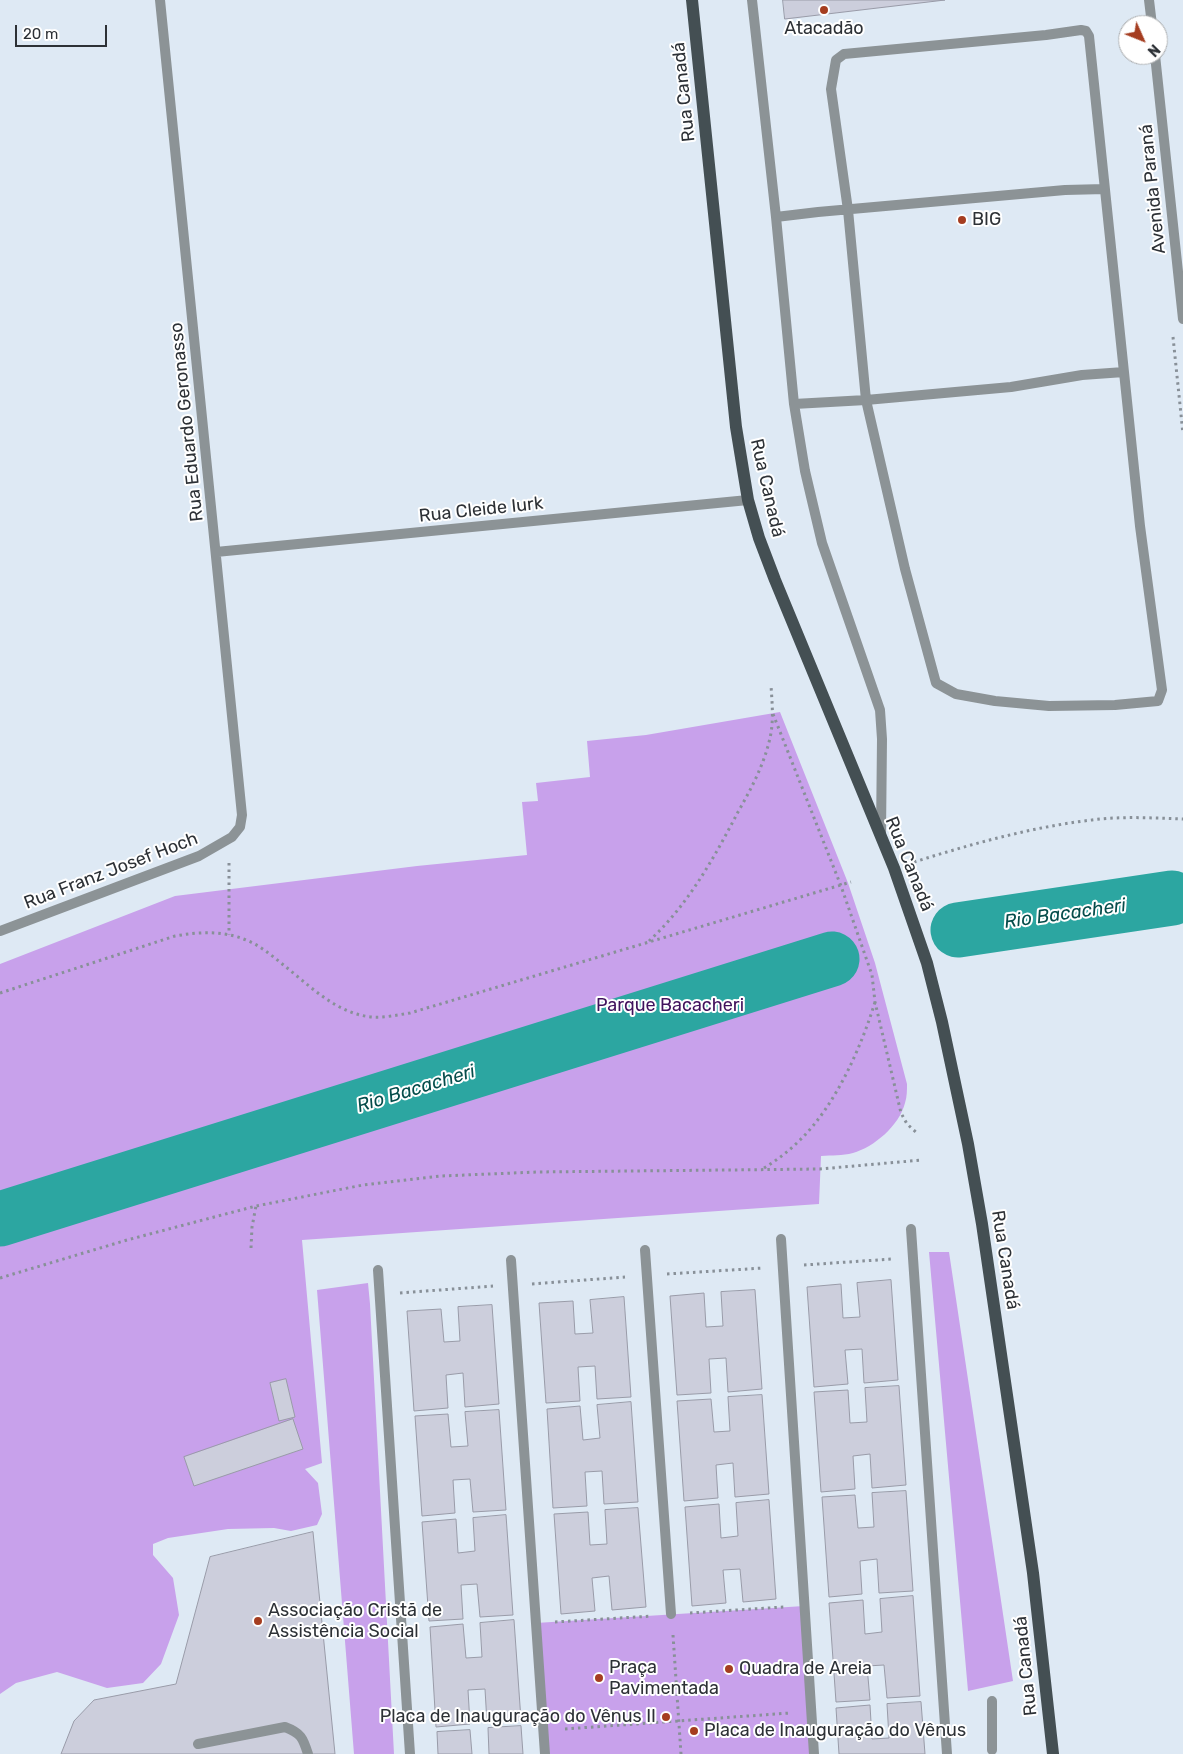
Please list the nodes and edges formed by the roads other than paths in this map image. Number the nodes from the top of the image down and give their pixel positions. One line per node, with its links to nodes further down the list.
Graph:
1 (160, 0): 15 (street, Rua Eduardo Geronasso)
2 (692, 0): 14 (main road, Rua Canadá)
3 (752, 0): 9 (street)
4 (1149, 0): 5 (street)
5 (1151, 15)
6 (1156, 65): 10 (street, Avenida Paraná)
7 (1105, 189): 8 (street); 8 (street); 11 (street)
8 (848, 210): 9 (street); 12 (street)
9 (776, 217): 13 (street)
10 (1183, 319)
11 (1124, 372): 12 (street); 12 (street)
12 (866, 400): 13 (street)
13 (794, 404): 17 (street)
14 (748, 500): 15 (street, Rua Cleide Iurk); 17 (main road, Rua Canadá)
15 (216, 552): 16 (street, Rua Eduardo Geronasso)
16 (232, 838): 18 (street, Rua Franz Josef Hoch)
17 (881, 838): 33 (main road, Rua Canadá)
18 (0, 931)
19 (911, 1229): 32 (street)
20 (781, 1239): 31 (street)
21 (645, 1250): 24 (street)
22 (511, 1260): 30 (street)
23 (378, 1270): 29 (street)
24 (671, 1614)
25 (992, 1701): 27 (street)
26 (198, 1744): 28 (street)
27 (992, 1750)
28 (308, 1754)
29 (410, 1754)
30 (545, 1754)
31 (814, 1754)
32 (947, 1754)
33 (1053, 1754)

